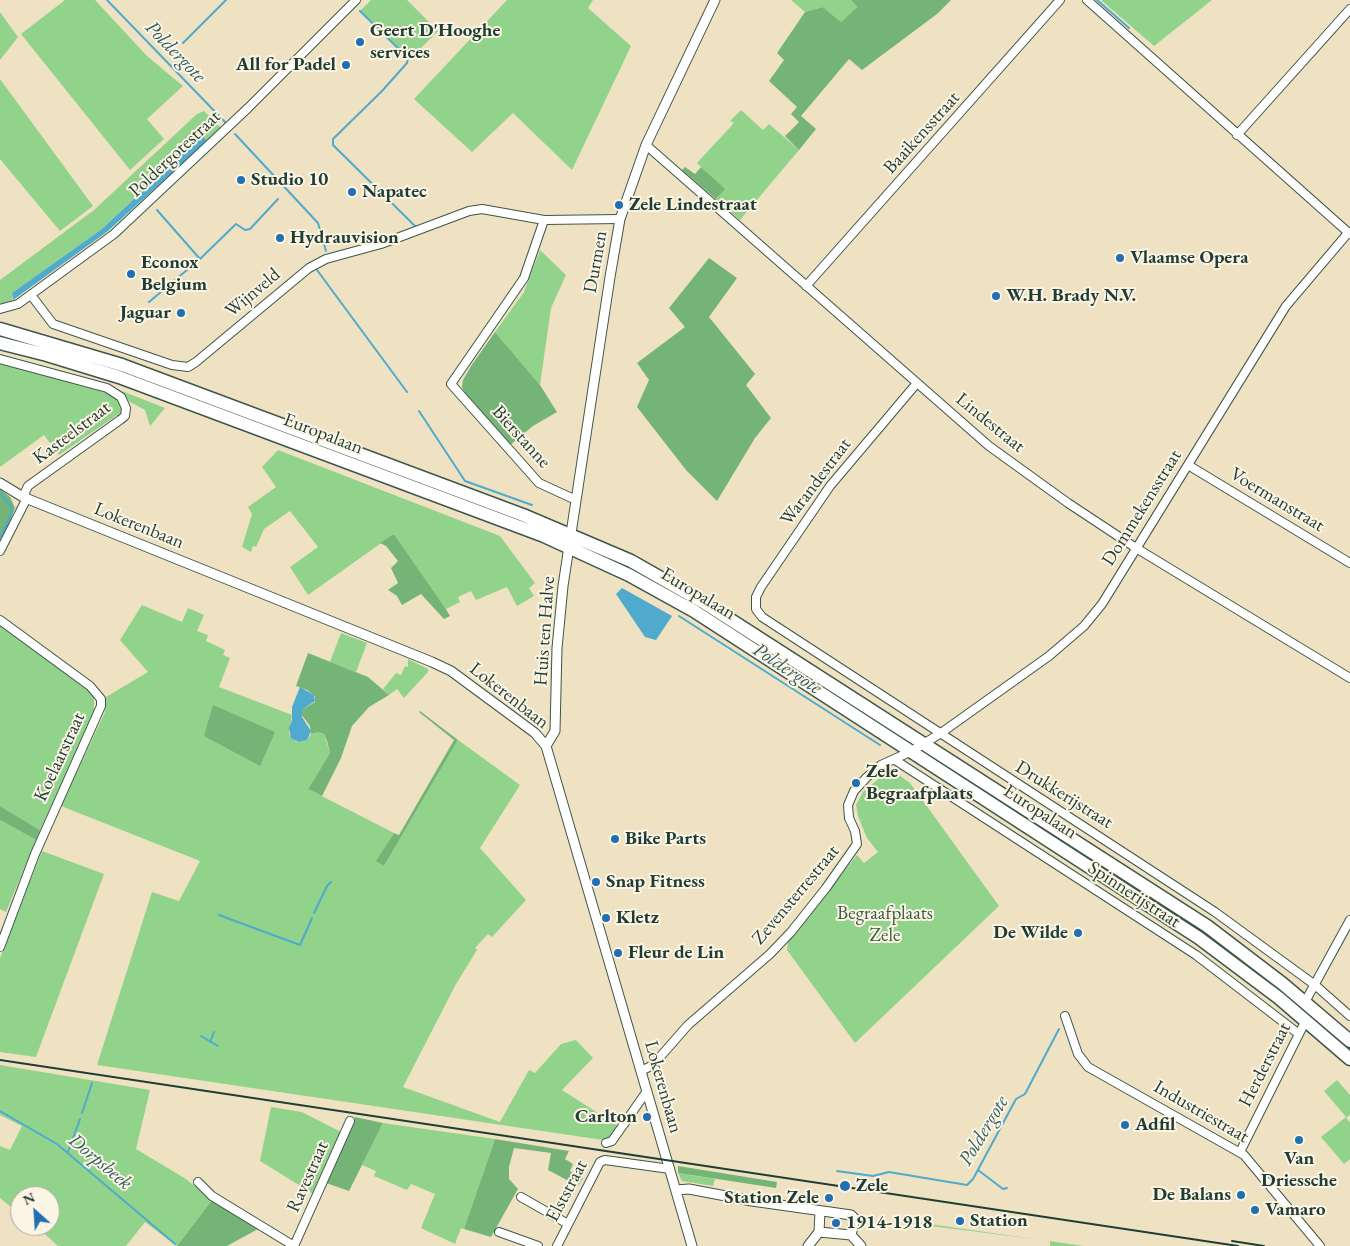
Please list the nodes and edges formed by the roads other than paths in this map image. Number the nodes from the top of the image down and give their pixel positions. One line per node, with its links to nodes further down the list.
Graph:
1 (356, 0): 12 (street, Poldergotestraat)
2 (715, 0): 7 (street, Durmen)
3 (1060, 0): 11 (street, Baaikensstraat)
4 (1087, 0): 6 (street)
5 (1350, 9): 6 (street)
6 (1237, 135): 10 (street)
7 (646, 145): 8 (street, Durmen); 11 (street, Lindestraat)
8 (620, 219): 9 (street, Wijnveld); 21 (street, Durmen)
9 (544, 220): 12 (street, Wijnveld); 21 (street, Bierstanne)
10 (1349, 234): 18 (street, Dommekensstraat)
11 (806, 286): 17 (street, Lindestraat)
12 (32, 295): 13 (street, Poldergotestraat)
13 (0, 310)
14 (0, 329): 22 (highway, Europalaan)
15 (0, 343): 22 (highway, Europalaan)
16 (0, 359): 20 (street, Kasteelstraat)
17 (917, 383): 23 (street, Lindestraat); 26 (street, Warandestraat)
18 (1188, 465): 23 (street, Dommekensstraat); 25 (street, Voermanstraat)
19 (0, 483): 20 (street, Lokerenbaan)
20 (25, 498): 24 (street); 31 (street, Lokerenbaan)
21 (576, 500): 22 (street, Durmen)
22 (569, 540): 30 (highway, Europalaan); 31 (street, Huis ten Halve); 32 (highway, Europalaan)
23 (1136, 548): 28 (street, Lindestraat); 29 (street, Dommekensstraat)
24 (0, 550)
25 (1350, 563)
26 (756, 609): 29 (street, Drukkerijstraat)
27 (0, 620): 35 (street, Koelaarstraat)
28 (1350, 678)
29 (941, 733): 30 (street, Dommekensstraat); 36 (street, Drukkerijstraat)
30 (925, 744): 32 (street, Dommekensstraat); 37 (highway, Europalaan)
31 (546, 746): 44 (street, Lokerenbaan)
32 (912, 752): 33 (street, Zevensterrestraat); 40 (highway, Europalaan)
33 (895, 760): 41 (street, Spinnerijstraat); 44 (street, Zevensterrestraat)
34 (1350, 920): 36 (street)
35 (0, 947)
36 (1315, 985): 37 (street); 39 (street, Drukkerijstraat)
37 (1305, 1002): 42 (highway, Europalaan)
38 (1065, 1016): 48 (street, Industriestraat)
39 (1350, 1016)
40 (1306, 1020): 41 (street, Herderstraat); 43 (highway, Europalaan)
41 (1299, 1034): 48 (street, Herderstraat)
42 (1350, 1041)
43 (1350, 1058)
44 (641, 1071): 45 (street, Lokerenbaan)
45 (647, 1092): 47 (street); 49 (street, Lokerenbaan)
46 (350, 1121): 58 (street, Ravestraat)
47 (606, 1143)
48 (1240, 1152): 64 (street, Industriestraat)
49 (670, 1169): 51 (street, Lokerenbaan); 54 (street, Elststraat)
50 (198, 1182): 58 (street, Ravestraat)
51 (676, 1190): 53 (street); 61 (street, Lokerenbaan)
52 (522, 1197): 54 (street)
53 (820, 1211): 56 (street); 57 (street)
54 (568, 1224): 60 (street, Elststraat)
55 (499, 1232): 59 (street)
56 (819, 1232): 57 (street); 62 (street)
57 (852, 1235): 63 (street)
58 (294, 1246)
59 (538, 1246)
60 (557, 1246)
61 (692, 1246)
62 (808, 1246)
63 (860, 1246)
64 (1320, 1246)

